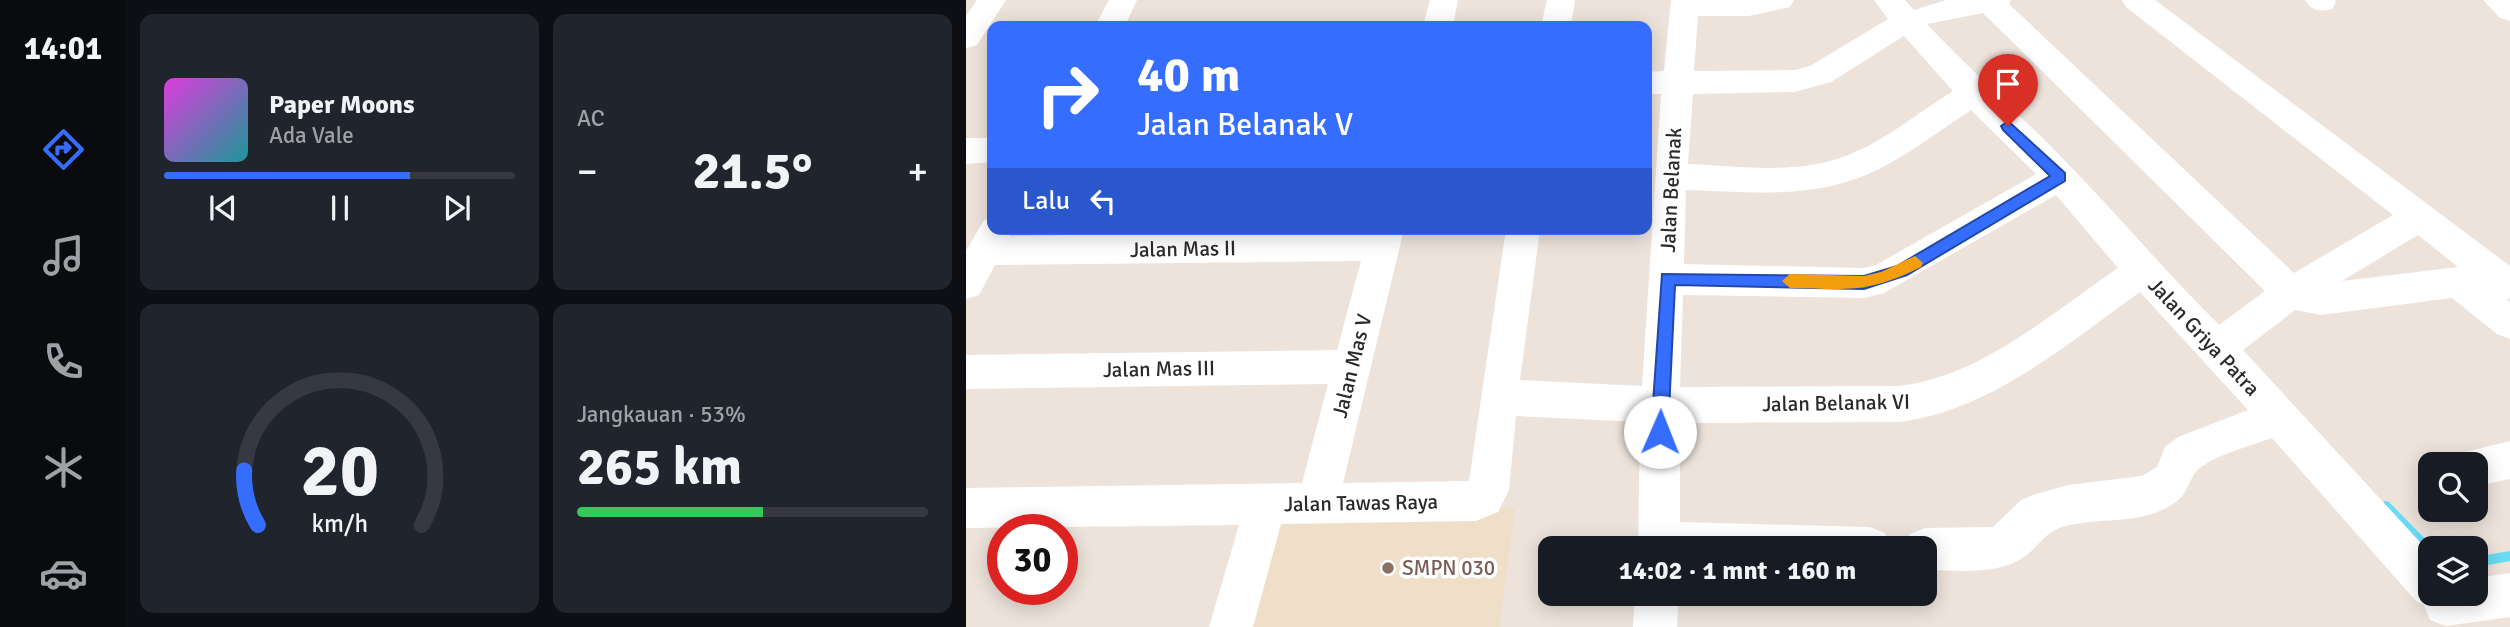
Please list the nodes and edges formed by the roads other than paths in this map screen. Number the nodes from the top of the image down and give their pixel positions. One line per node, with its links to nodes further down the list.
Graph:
1 (992, 0): 15 (street)
2 (1123, 0): 12 (street)
3 (1444, 0): 13 (street)
4 (1561, 0): 14 (street)
5 (1780, 0): 9 (street)
6 (2136, 0): 22 (street)
7 (2497, 0): 10 (street)
8 (1993, 1): 11 (street); 31 (street)
9 (1685, 3): 16 (street, Jalan Belanak)
10 (2510, 11)
11 (1907, 12): 16 (street); 17 (street, Jalan Griya Patra)
12 (1112, 21)
13 (1439, 21)
14 (1557, 21)
15 (966, 38)
16 (1662, 83): 20 (street, Jalan Belanak)
17 (1973, 93): 20 (street); 21 (street, Jalan Griya Patra)
18 (987, 150): 19 (street)
19 (966, 151)
20 (1670, 176): 27 (street, Jalan Belanak)
21 (2060, 177): 26 (street, Jalan Griya Patra); 27 (street)
22 (2419, 217): 28 (street); 31 (street)
23 (1522, 235): 36 (street, Jalan Tawas Raya)
24 (1384, 238): 25 (street, Jalan Mas II); 34 (street, Jalan Mas V)
25 (990, 240): 30 (street)
26 (2142, 271): 33 (street, Jalan Griya Patra); 37 (street, Jalan Belanak VI)
27 (1667, 279): 37 (street, Jalan Belanak)
28 (2502, 280): 29 (street)
29 (2458, 282): 31 (street); 32 (street)
30 (966, 285)
31 (2291, 293): 33 (street)
32 (2510, 323)
33 (2225, 343): 38 (street, Jalan Griya Patra)
34 (1352, 367): 35 (street, Jalan Mas III); 41 (street, Jalan Mas V)
35 (966, 372)
36 (1498, 397): 37 (street, Jalan Belanak VI); 41 (street, Jalan Tawas Raya)
37 (1660, 405): 44 (street, Jalan Belanak)
38 (2280, 417): 45 (street); 46 (street, Jalan Griya Patra)
39 (2510, 460): 40 (street)
40 (2488, 465)
41 (1317, 503): 42 (street, Jalan Tawas Raya)
42 (1266, 504): 43 (street, Jalan Tawas Raya); 50 (street)
43 (966, 508)
44 (1659, 536)
45 (1937, 549)
46 (2418, 574)
47 (2510, 595): 48 (street)
48 (2488, 598)
49 (1656, 606): 51 (street)
50 (1231, 627)
51 (1655, 627)

